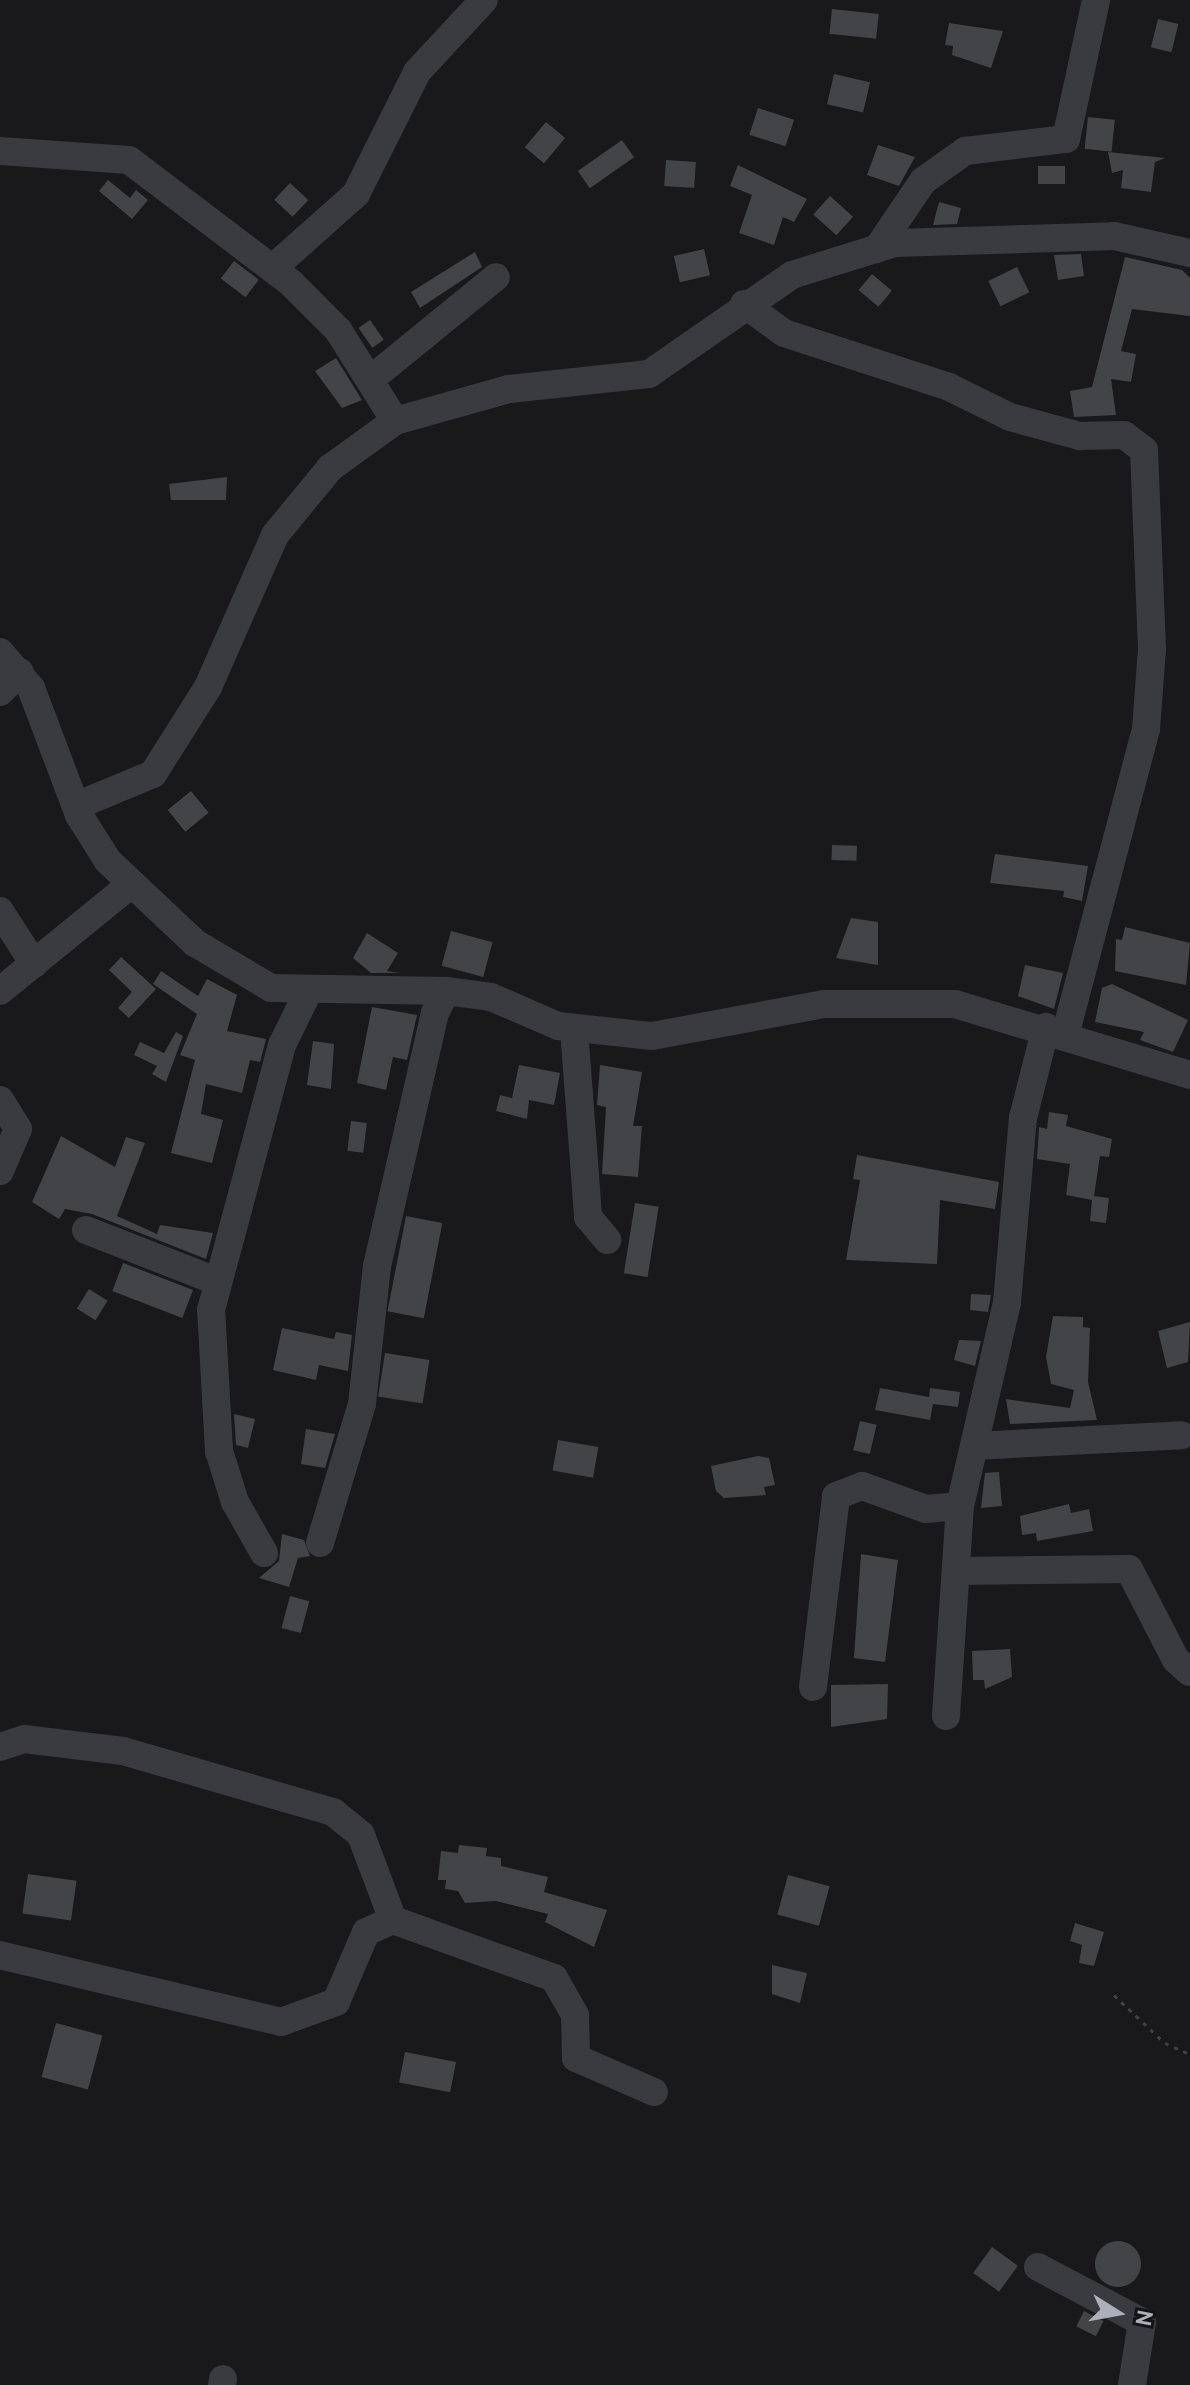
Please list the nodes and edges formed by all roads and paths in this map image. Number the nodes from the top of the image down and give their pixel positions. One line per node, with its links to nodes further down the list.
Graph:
1 (484, 0): 6 (street)
2 (1096, 0): 4 (street)
3 (0, 151): 6 (street)
4 (877, 249): 5 (street); 8 (street)
5 (1190, 253)
6 (273, 268): 9 (street)
7 (496, 277): 9 (street)
8 (744, 304): 10 (street); 20 (street)
9 (371, 379): 10 (street)
10 (395, 421): 12 (street)
11 (7, 672): 12 (street)
12 (76, 806): 13 (street)
13 (130, 885): 15 (street); 18 (street)
14 (0, 911): 15 (street)
15 (34, 964): 16 (street)
16 (0, 991)
17 (446, 991): 18 (street); 19 (street); 30 (street)
18 (307, 994): 26 (street)
19 (574, 1029): 20 (street); 25 (street)
20 (1056, 1030): 21 (street); 28 (street)
21 (1190, 1075)
22 (0, 1100): 23 (street)
23 (0, 1171)
24 (86, 1230): 26 (street)
25 (607, 1240)
26 (216, 1281): 31 (street)
27 (1182, 1435): 28 (street)
28 (975, 1446): 29 (street)
29 (960, 1506): 32 (street); 34 (street)
30 (320, 1543)
31 (264, 1553)
32 (959, 1571): 33 (street); 35 (street)
33 (1190, 1672)
34 (813, 1687)
35 (946, 1716)
36 (0, 1747): 37 (street)
37 (393, 1920): 38 (street); 41 (street)
38 (0, 1955)
39 (1114, 1995): 40 (path)
40 (1190, 2054)
41 (654, 2092)
42 (1038, 2267): 43 (street)
43 (1132, 2385)

